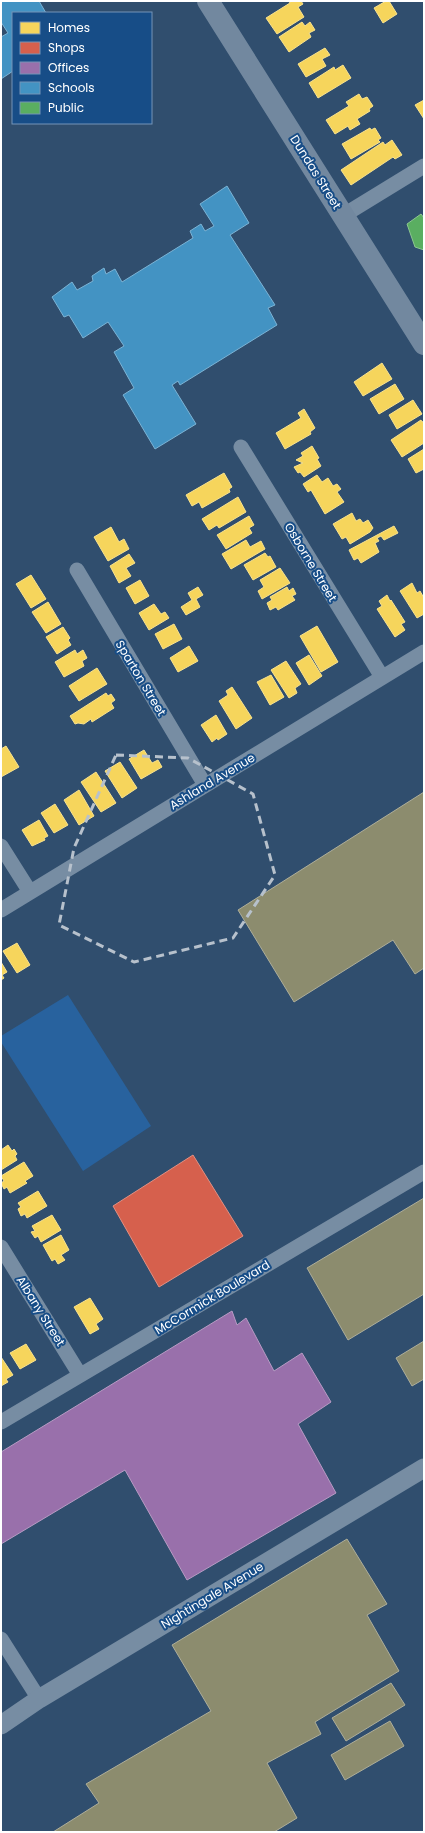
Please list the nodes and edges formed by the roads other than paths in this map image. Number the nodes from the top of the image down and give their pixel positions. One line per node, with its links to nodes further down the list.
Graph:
1 (208, 1): 3 (main road, Dundas Street)
2 (424, 166): 3 (street)
3 (344, 216): 4 (main road, Dundas Street)
4 (424, 344)
5 (241, 447): 8 (street, Osborne Street)
6 (77, 570): 9 (street, Sparton Street)
7 (424, 652): 8 (street, Ashland Avenue)
8 (382, 678): 9 (street, Ashland Avenue)
9 (205, 785): 11 (street, Ashland Avenue)
10 (1, 846): 11 (street)
11 (30, 892): 12 (street, Ashland Avenue)
12 (1, 910)
13 (424, 1172): 15 (street, McCormick Boulevard)
14 (1, 1247): 15 (street, Albany Street)
15 (80, 1375): 16 (street, McCormick Boulevard)
16 (1, 1422)
17 (424, 1468): 19 (street, Nightingale Avenue)
18 (1, 1639): 19 (street)
19 (39, 1699): 20 (street, Nightingale Avenue)
20 (1, 1724)

